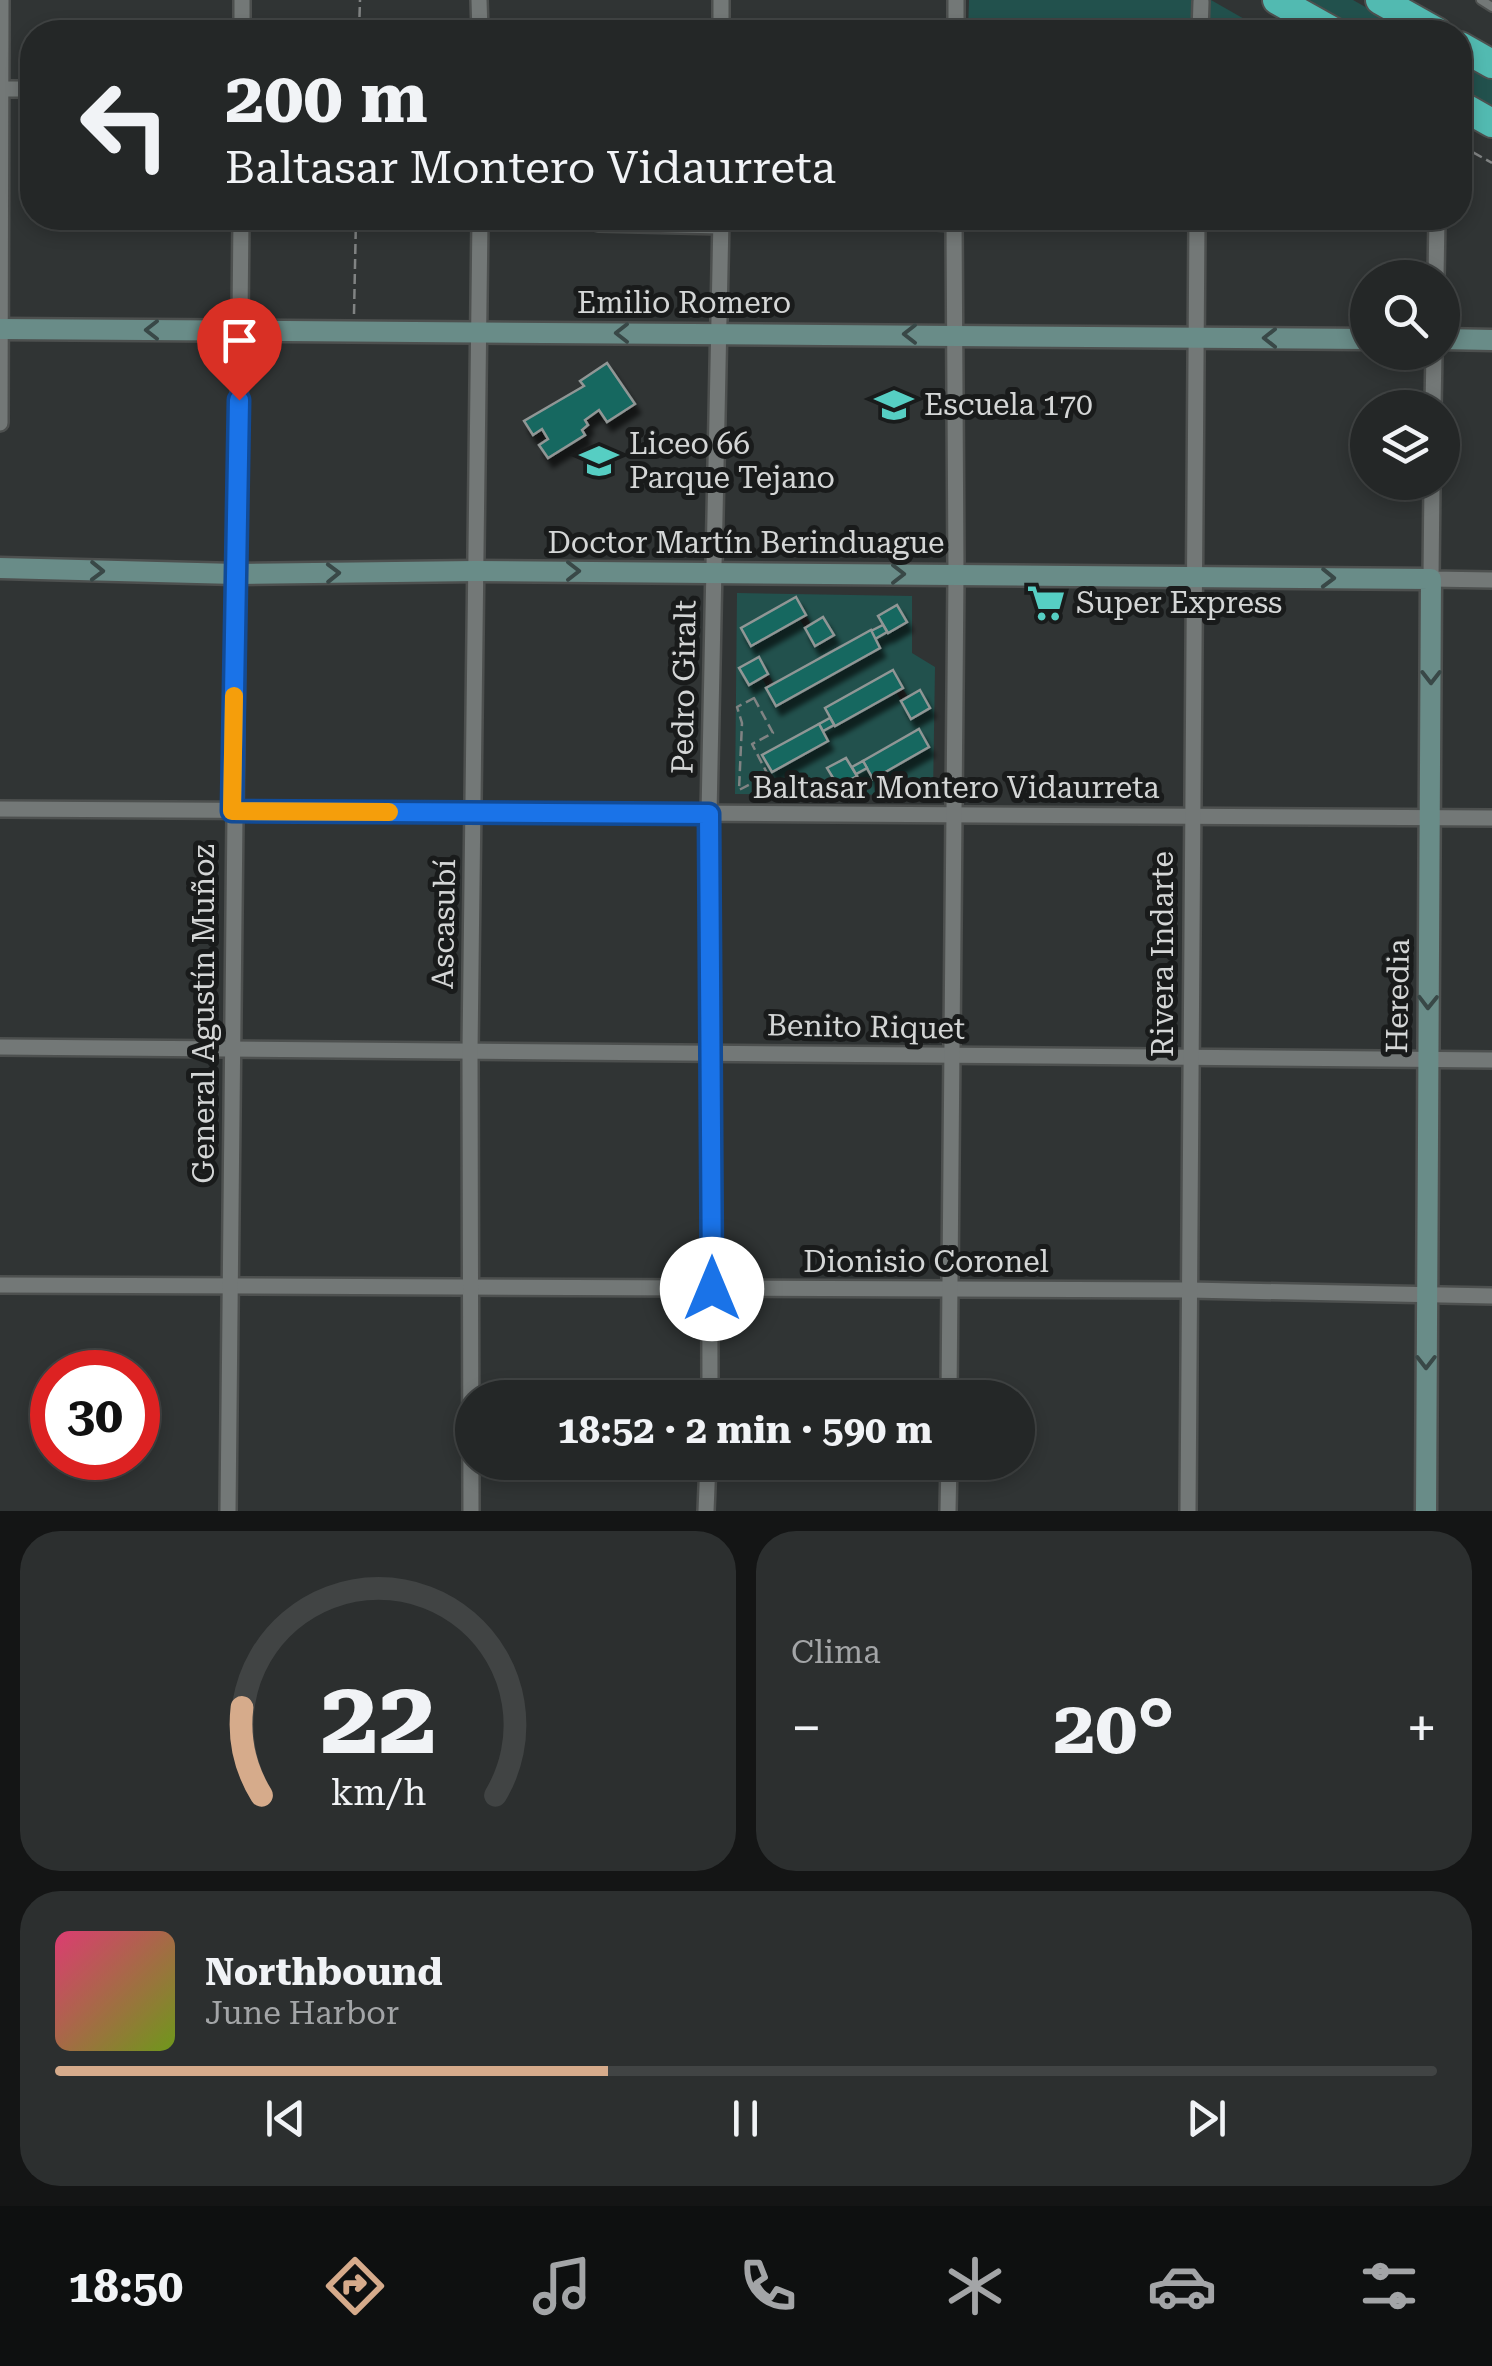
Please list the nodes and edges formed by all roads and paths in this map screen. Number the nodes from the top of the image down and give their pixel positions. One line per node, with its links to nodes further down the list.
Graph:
1 (1, 0): 10 (street)
2 (1277, 0): 8 (highway)
3 (1380, 0): 9 (highway)
4 (1481, 0): 6 (lane)
5 (1201, 2): 7 (street)
6 (1492, 7)
7 (1200, 20)
8 (1313, 20)
9 (1415, 20)
10 (1, 89): 11 (street)
11 (0, 185): 20 (street)
12 (241, 230): 21 (street, General Agustín Muñoz)
13 (356, 230): 22 (path)
14 (480, 230): 23 (street, Ascasubí)
15 (721, 230): 24 (street, Pedro Giralt)
16 (954, 230): 25 (street)
17 (1197, 230): 26 (street, Rivera Indarte)
18 (1438, 230): 19 (street)
19 (1437, 260)
20 (1, 328): 21 (street, Emilio Romero, one-way to 20); 30 (street)
21 (240, 330): 22 (street, Emilio Romero); 35 (street, General Agustín Muñoz)
22 (354, 330): 23 (street, Emilio Romero)
23 (480, 332): 24 (street, Emilio Romero, one-way to 23); 33 (street, Ascasubí)
24 (720, 334): 25 (street, Emilio Romero, one-way to 24); 34 (street, Pedro Giralt)
25 (953, 334): 26 (street, Emilio Romero); 36 (street)
26 (1196, 338): 27 (street, Emilio Romero, one-way to 26); 37 (street, Rivera Indarte)
27 (1350, 339)
28 (1460, 339): 29 (street)
29 (1492, 340)
30 (0, 422)
31 (1432, 500): 38 (street, Heredia)
32 (0, 568): 35 (street, Doctor Martín Berinduague, one-way to 35)
33 (476, 571): 34 (street, Doctor Martín Berinduague, one-way to 34); 35 (street, Doctor Martín Berinduague, one-way to 33); 43 (street, Ascasubí)
34 (714, 572): 36 (street, Doctor Martín Berinduague, one-way to 36); 44 (street, Pedro Giralt)
35 (236, 574): 42 (street, General Agustín Muñoz)
36 (956, 574): 37 (street, Doctor Martín Berinduague); 45 (street)
37 (1194, 576): 38 (street, Doctor Martín Berinduague, one-way to 38); 46 (street, Rivera Indarte)
38 (1431, 580): 39 (street, Doctor Martín Berinduague); 47 (street, Heredia, one-way to 47)
39 (1492, 580)
40 (741, 790): 40 (path)
41 (0, 810): 42 (street, Baltasar Montero Vidaurreta)
42 (232, 811): 43 (street, Baltasar Montero Vidaurreta); 50 (street, General Agustín Muñoz)
43 (472, 812): 44 (street, Baltasar Montero Vidaurreta); 51 (street, Ascasubí)
44 (709, 814): 45 (street, Baltasar Montero Vidaurreta); 52 (street, Pedro Giralt)
45 (953, 815): 46 (street, Baltasar Montero Vidaurreta); 53 (street)
46 (1191, 816): 47 (street, Baltasar Montero Vidaurreta); 54 (street, Rivera Indarte)
47 (1431, 817): 48 (street, Baltasar Montero Vidaurreta); 55 (street, Heredia, one-way to 55)
48 (1492, 818)
49 (0, 1046): 50 (street, Benito Riquet)
50 (231, 1048): 51 (street, Benito Riquet); 58 (street, General Agustín Muñoz)
51 (470, 1051): 52 (street, Benito Riquet); 59 (street, Ascasubí)
52 (710, 1052): 53 (street, Benito Riquet); 60 (street, Pedro Giralt)
53 (950, 1056): 54 (street, Benito Riquet); 61 (street)
54 (1190, 1058): 55 (street, Benito Riquet); 62 (street, Rivera Indarte)
55 (1426, 1060): 56 (street, Benito Riquet); 63 (street, Heredia)
56 (1492, 1060)
57 (0, 1285): 58 (street, Dionisio Coronel)
58 (228, 1287): 59 (street, Dionisio Coronel); 69 (street, General Agustín Muñoz)
59 (470, 1287): 60 (street, Dionisio Coronel); 70 (street, Ascasubí)
60 (712, 1289): 61 (street, Dionisio Coronel); 65 (street, Pedro Giralt)
61 (950, 1289): 62 (street, Dionisio Coronel); 66 (street)
62 (1189, 1290): 63 (street, Dionisio Coronel); 73 (street, Rivera Indarte)
63 (1426, 1295): 64 (street, Dionisio Coronel); 74 (street, Heredia, one-way to 74)
64 (1492, 1296)
65 (710, 1380)
66 (949, 1380)
67 (707, 1480): 71 (street)
68 (949, 1480): 72 (street)
69 (228, 1511)
70 (471, 1511)
71 (706, 1511)
72 (948, 1511)
73 (1188, 1511)
74 (1426, 1511)

